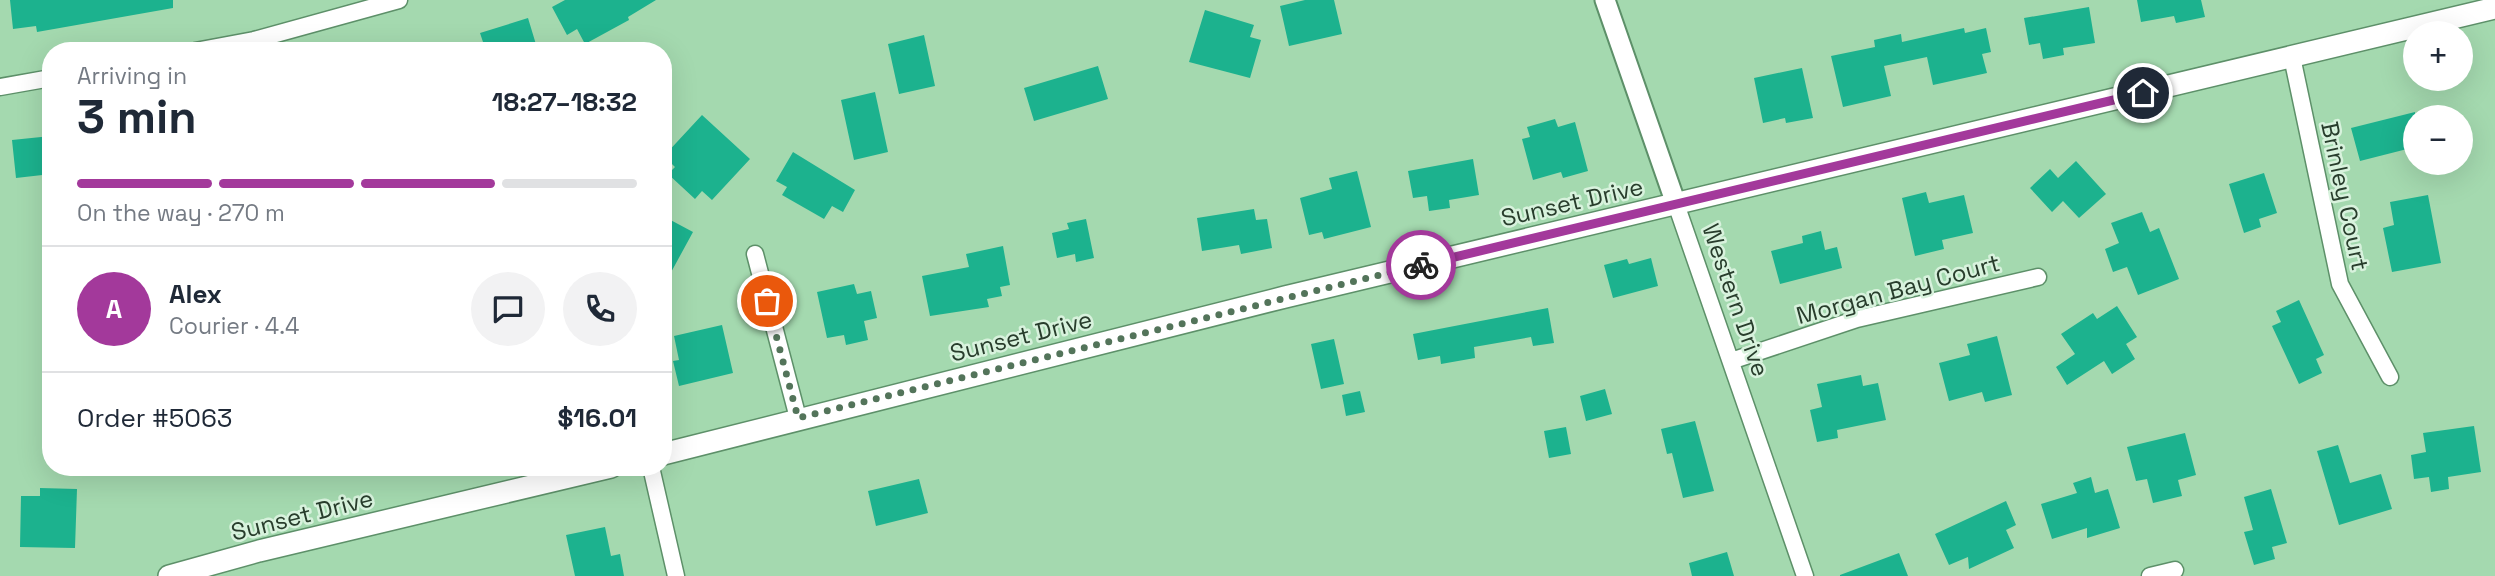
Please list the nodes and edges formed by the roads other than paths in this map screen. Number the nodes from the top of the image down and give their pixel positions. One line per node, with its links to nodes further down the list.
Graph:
1 (399, 0): 4 (street)
2 (1605, 0): 8 (street, Western Drive)
3 (2495, 8): 5 (main road, Sunset Drive)
4 (243, 42)
5 (2292, 57): 8 (main road, Sunset Drive); 12 (street, Brinley Court)
6 (42, 80): 7 (street)
7 (0, 87)
8 (1676, 204): 11 (street, Western Drive); 13 (main road, Sunset Drive)
9 (755, 254): 13 (street)
10 (2038, 277): 11 (street, Morgan Bay Court)
11 (1731, 361): 20 (street, Western Drive)
12 (2390, 377)
13 (798, 418): 14 (main road, Sunset Drive)
14 (672, 452)
15 (573, 476): 18 (main road, Sunset Drive)
16 (653, 476): 19 (street)
17 (2175, 570): 21 (street)
18 (169, 576)
19 (676, 576)
20 (1805, 576)
21 (2150, 576)

